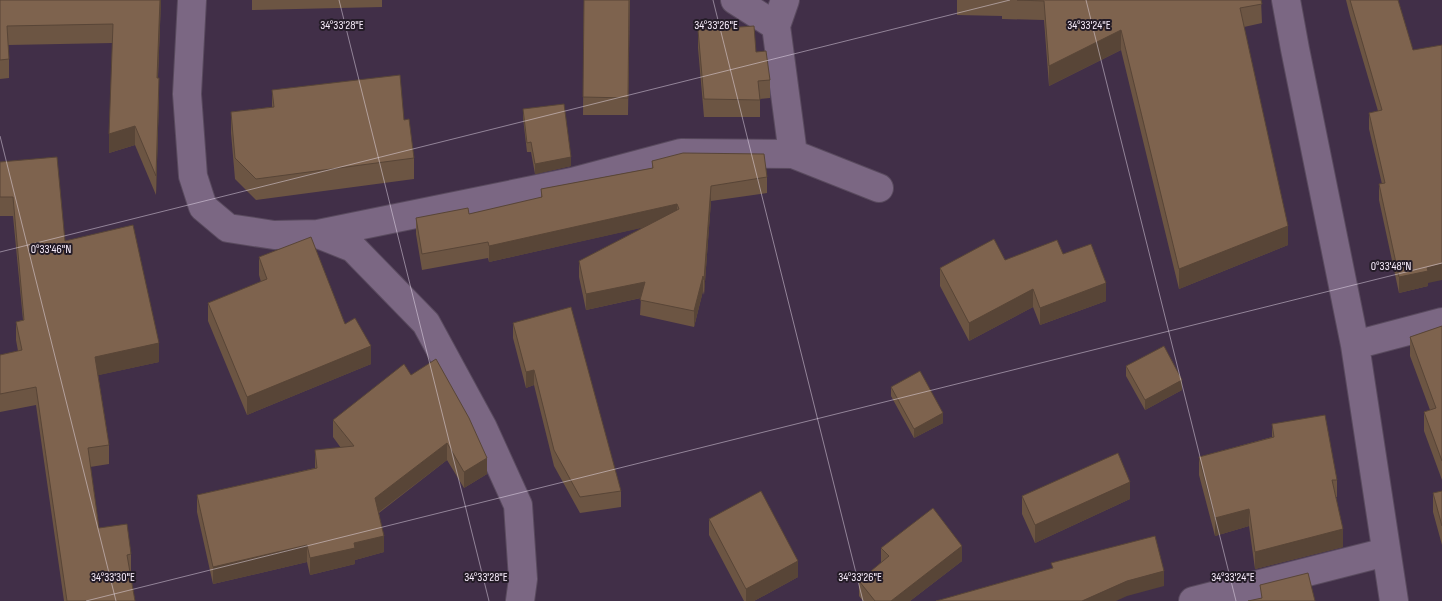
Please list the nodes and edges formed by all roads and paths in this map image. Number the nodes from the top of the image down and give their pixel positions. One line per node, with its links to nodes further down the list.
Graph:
1 (192, 0): 8 (street)
2 (735, 0): 5 (street)
3 (784, 0): 5 (street)
4 (1286, 0): 10 (street)
5 (776, 26): 6 (street)
6 (793, 154): 7 (street); 8 (street)
7 (879, 188)
8 (318, 234): 12 (street)
9 (1442, 322): 10 (street)
10 (1355, 345): 11 (street)
11 (1386, 552): 13 (street); 14 (street)
12 (520, 601)
13 (1194, 601)
14 (1394, 601)

